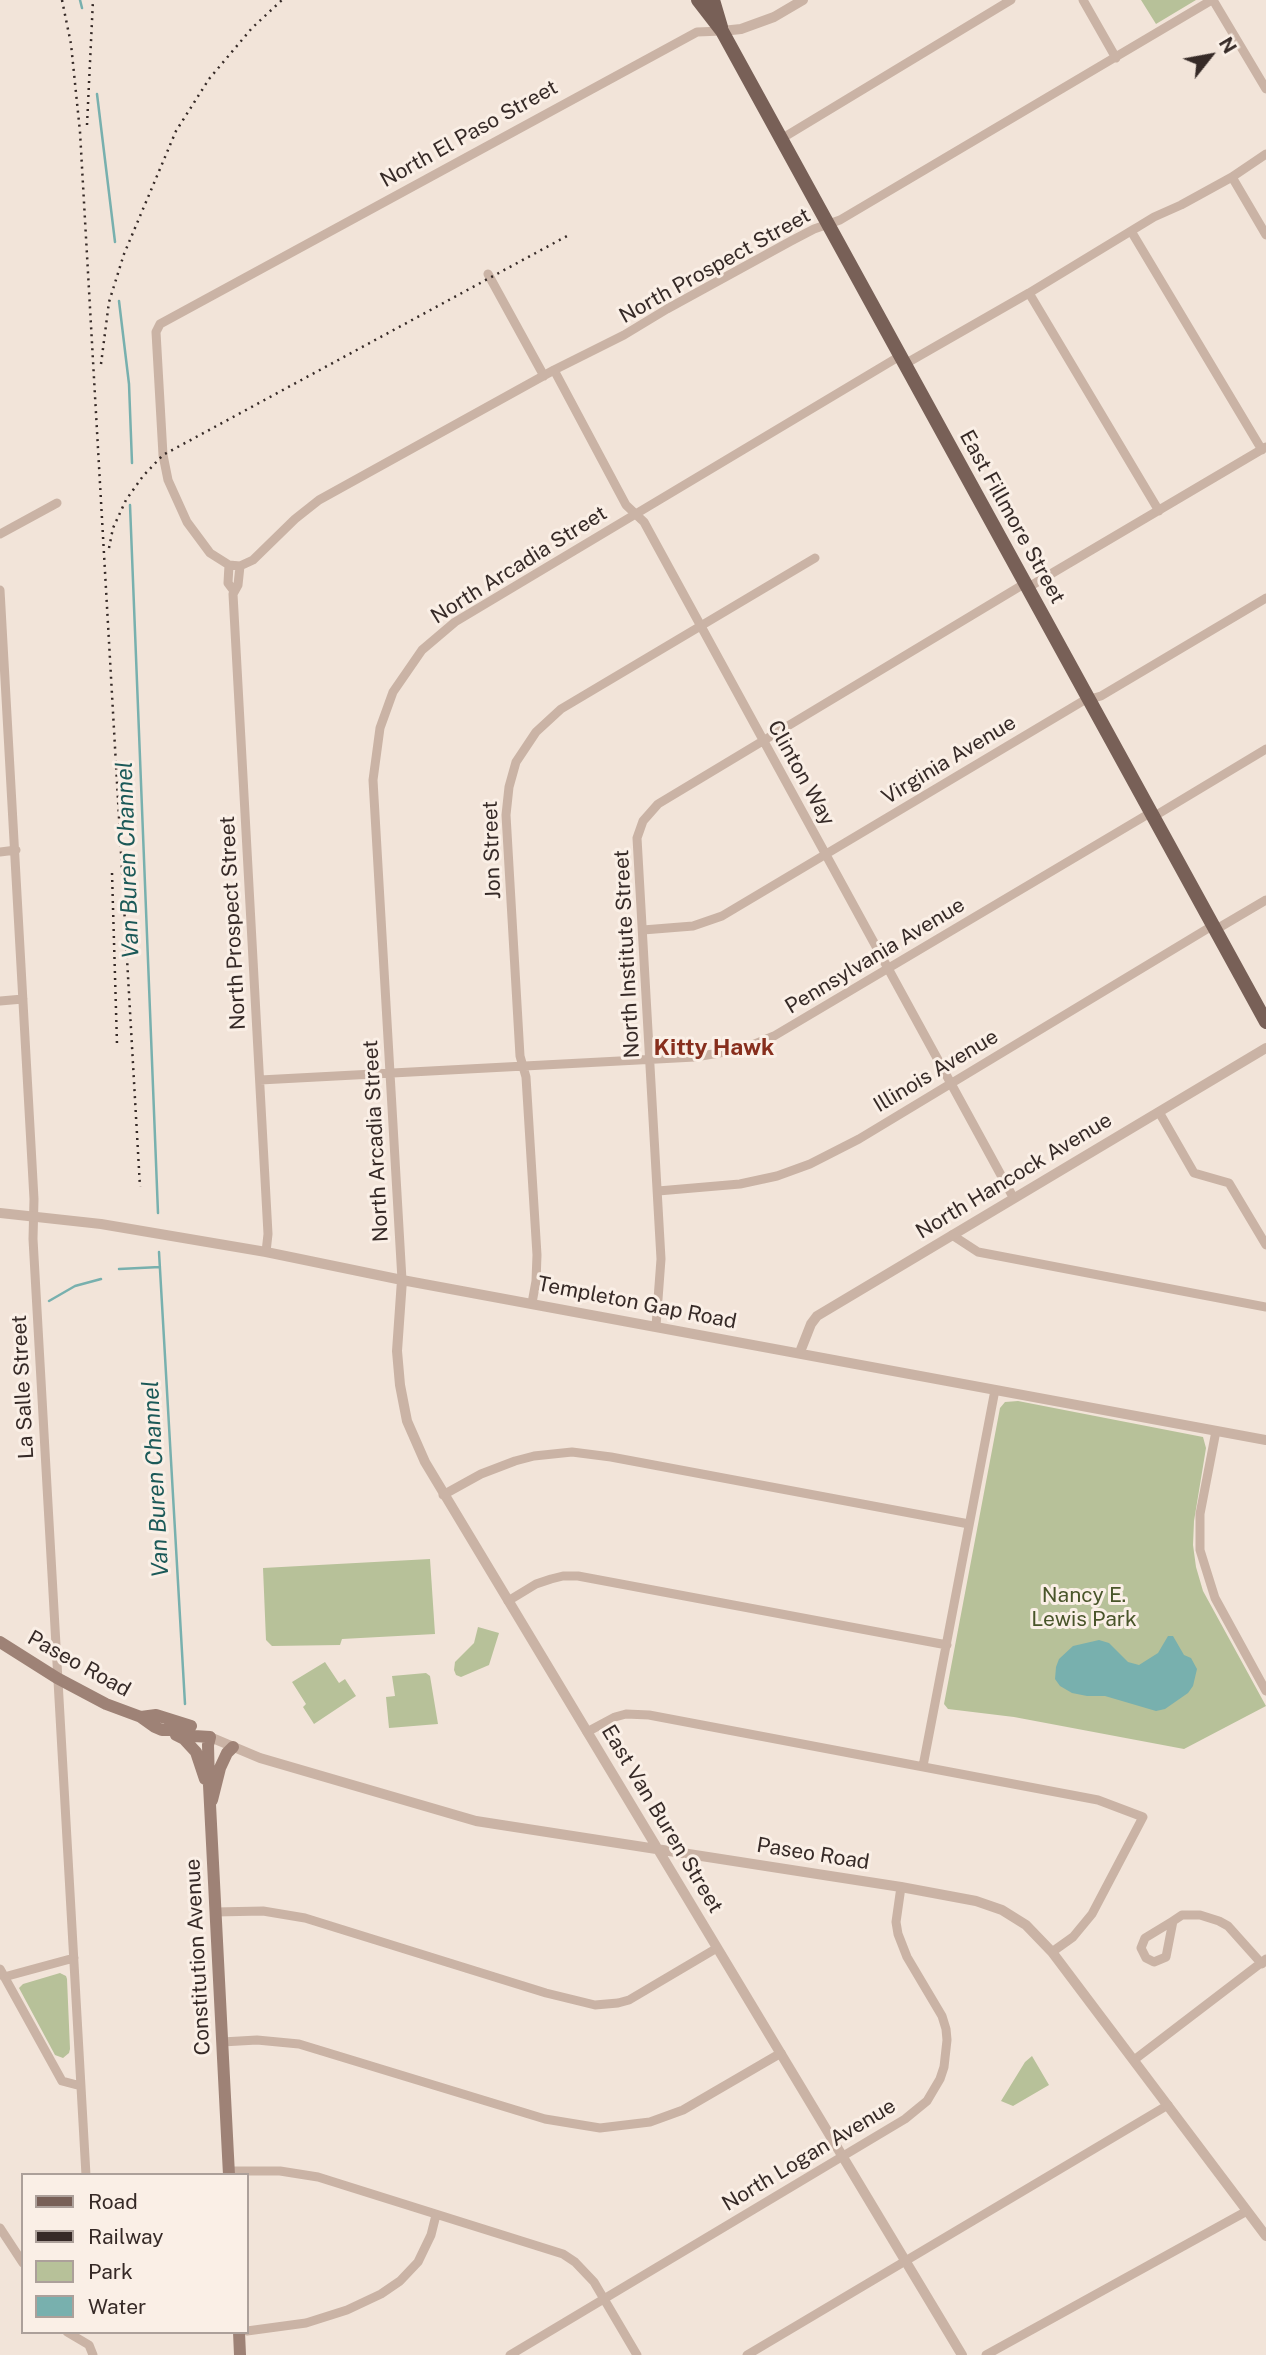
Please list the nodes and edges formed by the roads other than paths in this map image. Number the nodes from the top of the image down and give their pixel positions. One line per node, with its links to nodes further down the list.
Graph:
1 (698, 0): 7 (main road, East Fillmore Street)
2 (713, 0): 7 (main road, East Fillmore Street)
3 (803, 0): 7 (street, North El Paso Street)
4 (1011, 0): 10 (street)
5 (1083, 0): 8 (street)
6 (1213, 0): 8 (street, North Prospect Street); 9 (street)
7 (722, 32): 10 (main road, East Fillmore Street); 27 (street, North El Paso Street)
8 (1116, 58): 13 (street, North Prospect Street)
9 (1266, 89)
10 (781, 139): 13 (main road, East Fillmore Street)
11 (1266, 154): 12 (street, North Arcadia Street)
12 (1232, 177): 14 (street, North Arcadia Street); 15 (street)
13 (828, 225): 18 (main road, East Fillmore Street); 19 (street, North Prospect Street)
14 (1131, 231): 17 (street, North Arcadia Street); 21 (street)
15 (1266, 235)
16 (488, 274): 20 (street)
17 (1029, 293): 18 (street, North Arcadia Street); 23 (street)
18 (902, 360): 24 (street, North Arcadia Street); 28 (main road, East Fillmore Street)
19 (554, 370): 20 (street, North Prospect Street); 24 (street, Clinton Way)
20 (544, 376): 27 (street, North Prospect Street)
21 (1264, 449): 23 (street, North Institute Street)
22 (57, 503): 25 (street)
23 (1159, 511): 28 (street, North Institute Street)
24 (635, 514): 31 (street, Clinton Way); 50 (street, North Arcadia Street)
25 (0, 534)
26 (815, 558): 31 (street, Jon Street)
27 (235, 565): 51 (street, North Prospect Street)
28 (1025, 586): 32 (main road, East Fillmore Street); 34 (street, North Institute Street)
29 (0, 590): 33 (street, La Salle Street)
30 (1266, 598): 32 (street, Virginia Avenue)
31 (700, 625): 34 (street, Clinton Way); 49 (street, Jon Street)
32 (1089, 699): 36 (main road, East Fillmore Street); 39 (street, Virginia Avenue)
33 (4, 705): 37 (street, La Salle Street)
34 (763, 740): 39 (street, Clinton Way); 42 (street, North Institute Street)
35 (1266, 749): 36 (street, Pennsylvania Avenue)
36 (1151, 815): 41 (main road, East Fillmore Street); 43 (street, Pennsylvania Avenue)
37 (16, 850): 38 (street); 44 (street, La Salle Street)
38 (0, 852)
39 (826, 854): 42 (street, Virginia Avenue); 43 (street, Clinton Way)
40 (1266, 900): 41 (street, Illinois Avenue)
41 (1213, 928): 46 (main road, East Fillmore Street); 52 (street, Illinois Avenue)
42 (643, 930): 48 (street, North Institute Street)
43 (887, 968): 48 (street, Pennsylvania Avenue); 52 (street, Clinton Way)
44 (23, 999): 45 (street); 57 (street, La Salle Street)
45 (0, 1001)
46 (1266, 1022)
47 (1266, 1048): 53 (street, North Hancock Avenue)
48 (650, 1059): 49 (street, Pennsylvania Avenue); 54 (street, North Institute Street)
49 (523, 1067): 50 (street, Pennsylvania Avenue); 62 (street, Jon Street)
50 (390, 1074): 51 (street, Pennsylvania Avenue); 61 (street, North Arcadia Street)
51 (260, 1080): 60 (street, North Prospect Street)
52 (950, 1082): 54 (street, Illinois Avenue); 55 (street, Clinton Way)
53 (1159, 1112): 55 (street, North Hancock Avenue); 59 (street)
54 (658, 1191): 64 (street, North Institute Street)
55 (1013, 1197): 58 (street, North Hancock Avenue)
56 (0, 1213): 57 (street, Templeton Gap Road)
57 (34, 1216): 60 (street, Templeton Gap Road); 74 (street, La Salle Street)
58 (952, 1235): 63 (street); 65 (street, North Hancock Avenue)
59 (1266, 1245)
60 (267, 1252): 61 (street, Templeton Gap Road)
61 (402, 1280): 62 (street, Templeton Gap Road); 69 (street, East Van Buren Street)
62 (532, 1303): 64 (street, Templeton Gap Road)
63 (1266, 1307)
64 (656, 1326): 65 (street, Templeton Gap Road)
65 (800, 1352): 66 (street, Templeton Gap Road)
66 (995, 1390): 67 (street, Templeton Gap Road); 70 (street)
67 (1216, 1431): 68 (street, Templeton Gap Road); 75 (street)
68 (1266, 1440)
69 (443, 1495): 70 (street); 71 (street, East Van Buren Street)
70 (969, 1524): 73 (street)
71 (508, 1601): 73 (street); 78 (street, East Van Buren Street)
72 (0, 1642): 74 (main road, Paseo Road)
73 (947, 1645): 81 (street)
74 (57, 1678): 76 (main road, Paseo Road); 90 (street, La Salle Street)
75 (1266, 1691)
76 (141, 1717): 77 (main road, Paseo Road); 79 (main road, Paseo Road)
77 (162, 1730): 79 (main road, Paseo Road); 82 (main road)
78 (587, 1732): 81 (street); 84 (street, East Van Buren Street)
79 (210, 1737): 80 (street, Paseo Road); 82 (main road, Constitution Avenue)
80 (233, 1747): 83 (main road); 84 (street, Paseo Road)
81 (922, 1766): 89 (street)
82 (209, 1785): 83 (main road, Constitution Avenue)
83 (210, 1807): 86 (main road, Constitution Avenue)
84 (657, 1848): 85 (street, Paseo Road); 88 (street, East Van Buren Street)
85 (901, 1888): 89 (street, Paseo Road); 98 (street, North Logan Avenue)
86 (215, 1912): 88 (street); 93 (main road, Constitution Avenue)
87 (1173, 1921): 87 (street); 91 (street)
88 (717, 1948): 94 (street, East Van Buren Street)
89 (1052, 1952): 95 (street, Paseo Road)
90 (74, 1958): 92 (street); 96 (street, La Salle Street)
91 (1264, 1962): 95 (street)
92 (2, 1973): 96 (street)
93 (222, 2042): 94 (street); 100 (main road, Constitution Avenue)
94 (780, 2053): 98 (street, East Van Buren Street)
95 (1135, 2060): 97 (street, Paseo Road)
96 (81, 2086): 99 (street, La Salle Street)
97 (1168, 2105): 101 (street, Paseo Road); 106 (street)
98 (843, 2156): 106 (street, East Van Buren Street); 107 (street, North Logan Avenue)
99 (86, 2173)
100 (229, 2173): 102 (street)
101 (1247, 2211): 104 (street, Paseo Road); 119 (street)
102 (436, 2215): 107 (street); 108 (street)
103 (0, 2228): 105 (street)
104 (1266, 2236)
105 (21, 2258)
106 (905, 2260): 117 (street); 118 (street, East Van Buren Street)
107 (603, 2299): 115 (street, North Logan Avenue); 116 (street)
108 (248, 2331)
109 (70, 2334): 112 (street)
110 (92, 2334): 112 (street)
111 (239, 2334): 114 (main road)
112 (89, 2345): 113 (street)
113 (93, 2355)
114 (240, 2355)
115 (510, 2355)
116 (637, 2355)
117 (747, 2355)
118 (962, 2355)
119 (986, 2355)

